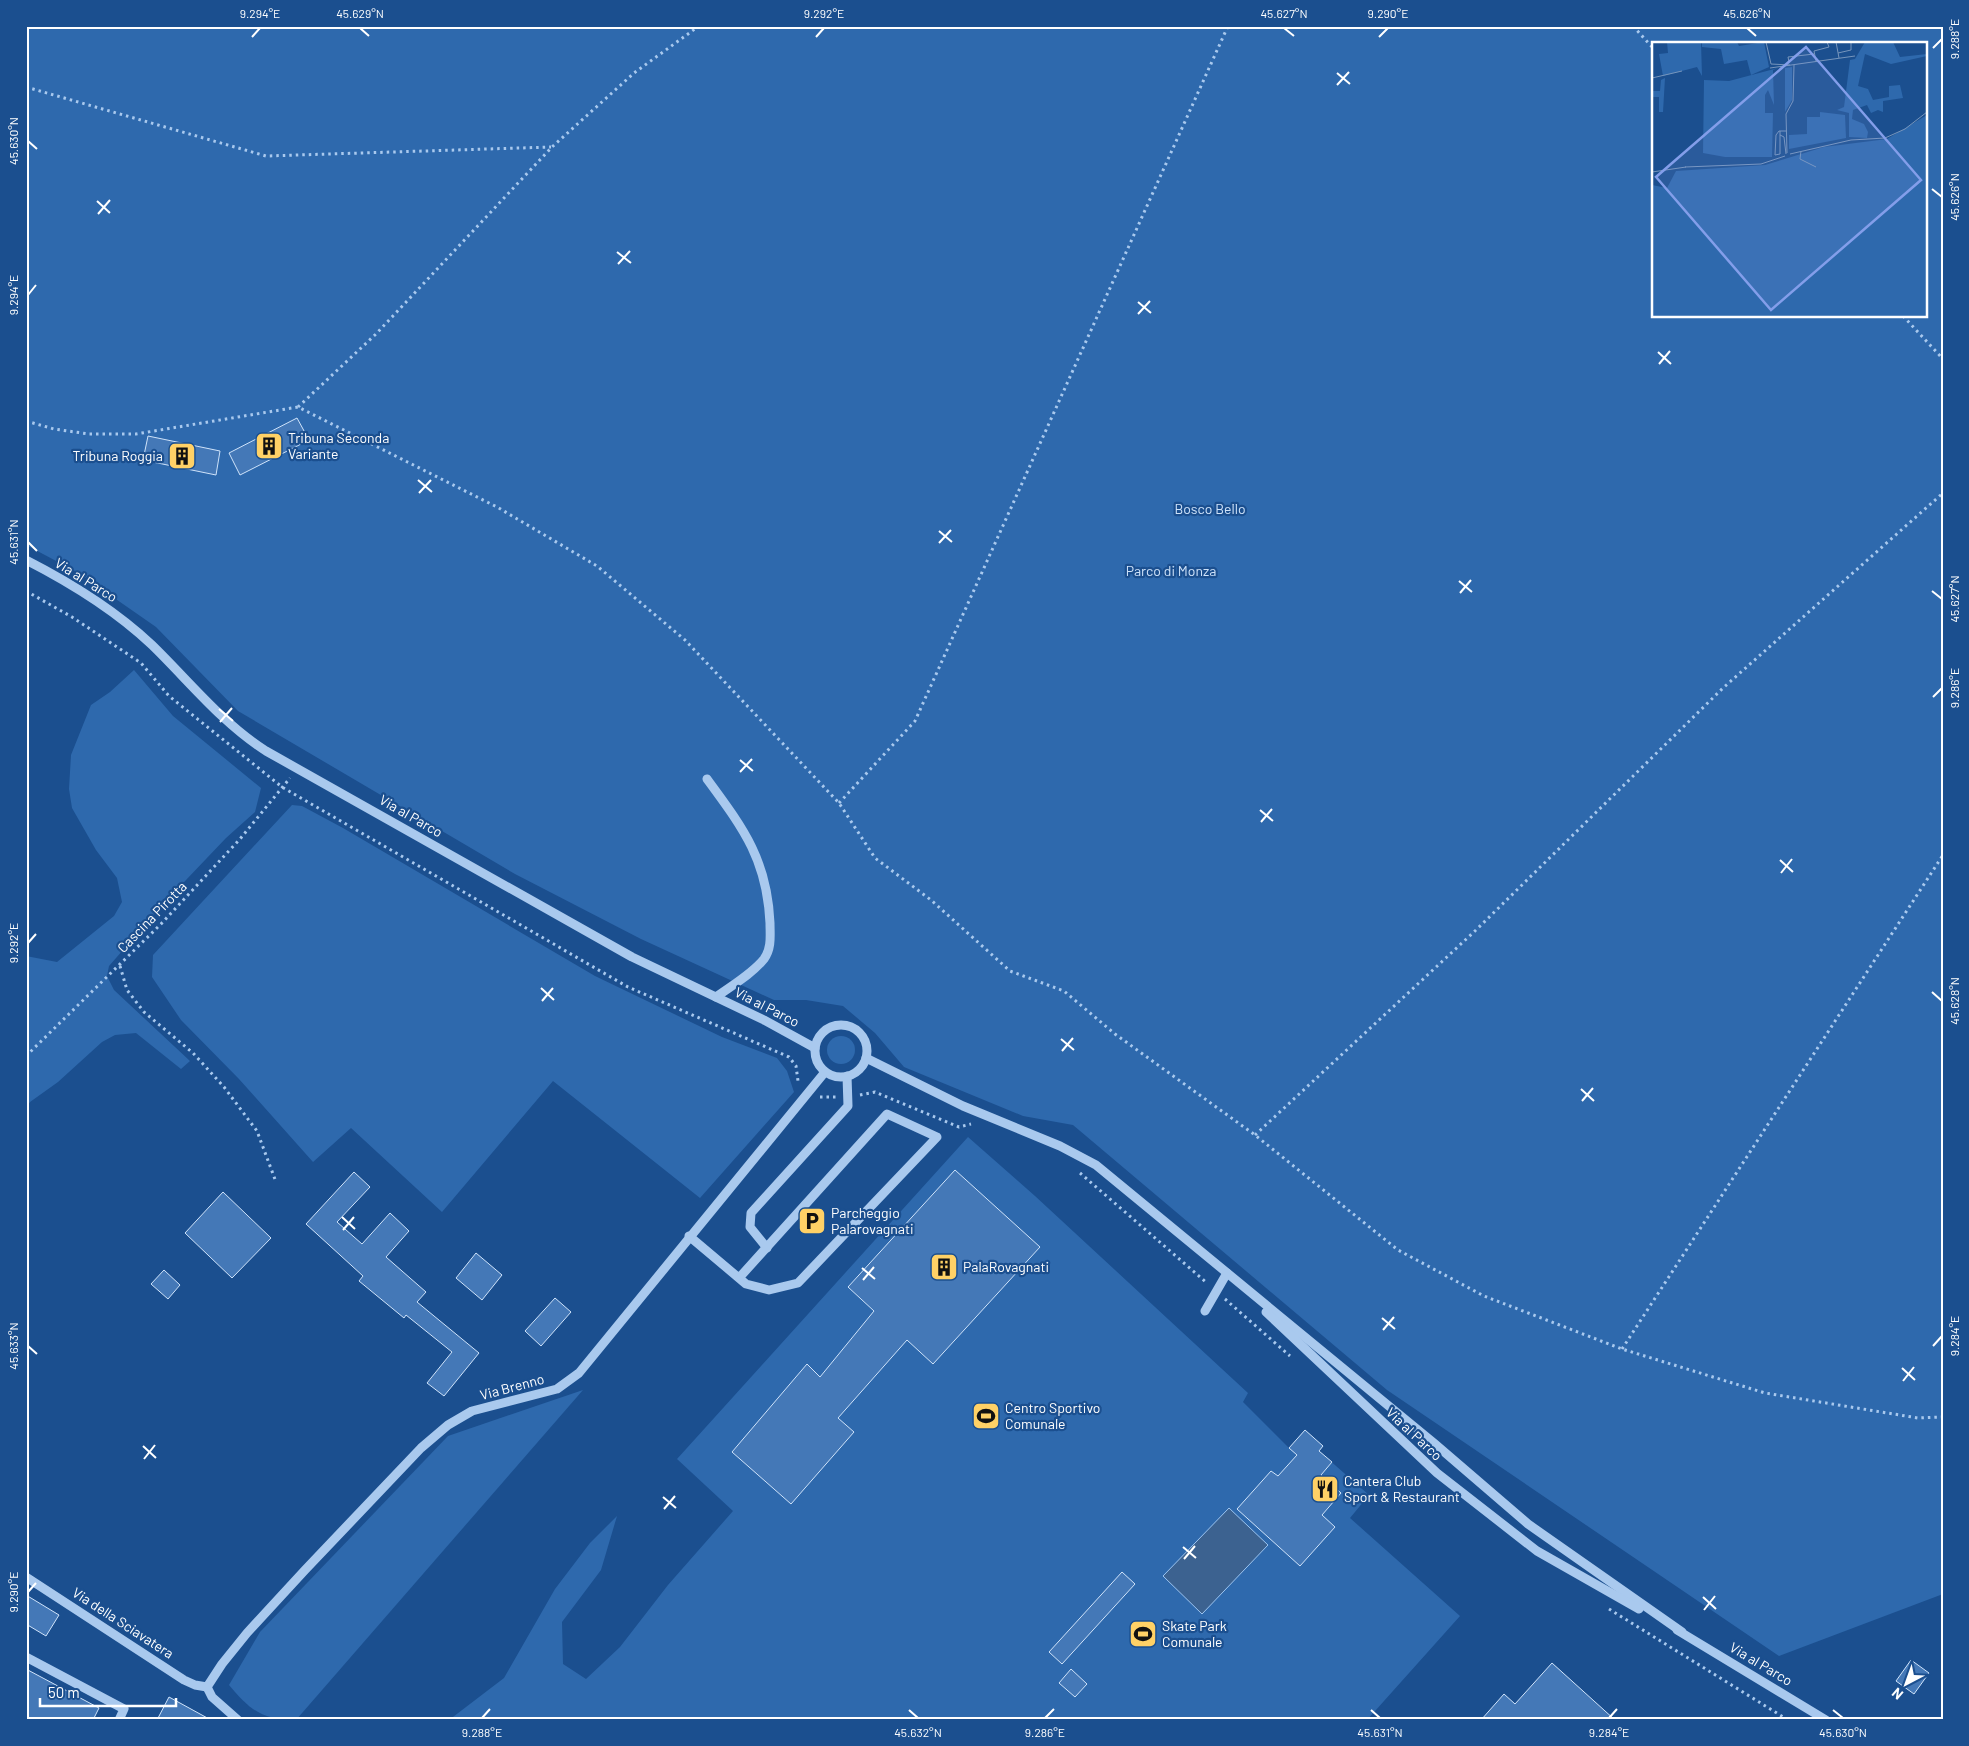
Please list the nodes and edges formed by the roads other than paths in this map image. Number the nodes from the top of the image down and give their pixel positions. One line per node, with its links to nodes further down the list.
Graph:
1 (26, 560): 3 (street, Via al Parco)
2 (708, 779): 3 (street)
3 (716, 997): 4 (street, Via al Parco)
4 (815, 1048): 5 (street); 6 (street)
5 (866, 1058): 7 (street); 10 (street, Via al Parco)
6 (825, 1072): 7 (street); 8 (street, Via Brenno)
7 (847, 1076): 9 (street)
8 (689, 1236): 11 (street); 16 (street, Via Brenno)
9 (767, 1248): 11 (street); 11 (street)
10 (1227, 1273): 12 (street); 14 (street, Via al Parco); 14 (street, Via al Parco)
11 (739, 1278)
12 (1205, 1311)
13 (26, 1577): 16 (street, Via della Sciavatera)
14 (1682, 1632): 19 (street, Via al Parco)
15 (26, 1657): 18 (street)
16 (207, 1687): 17 (street)
17 (237, 1719)
18 (119, 1720)
19 (1826, 1720)

